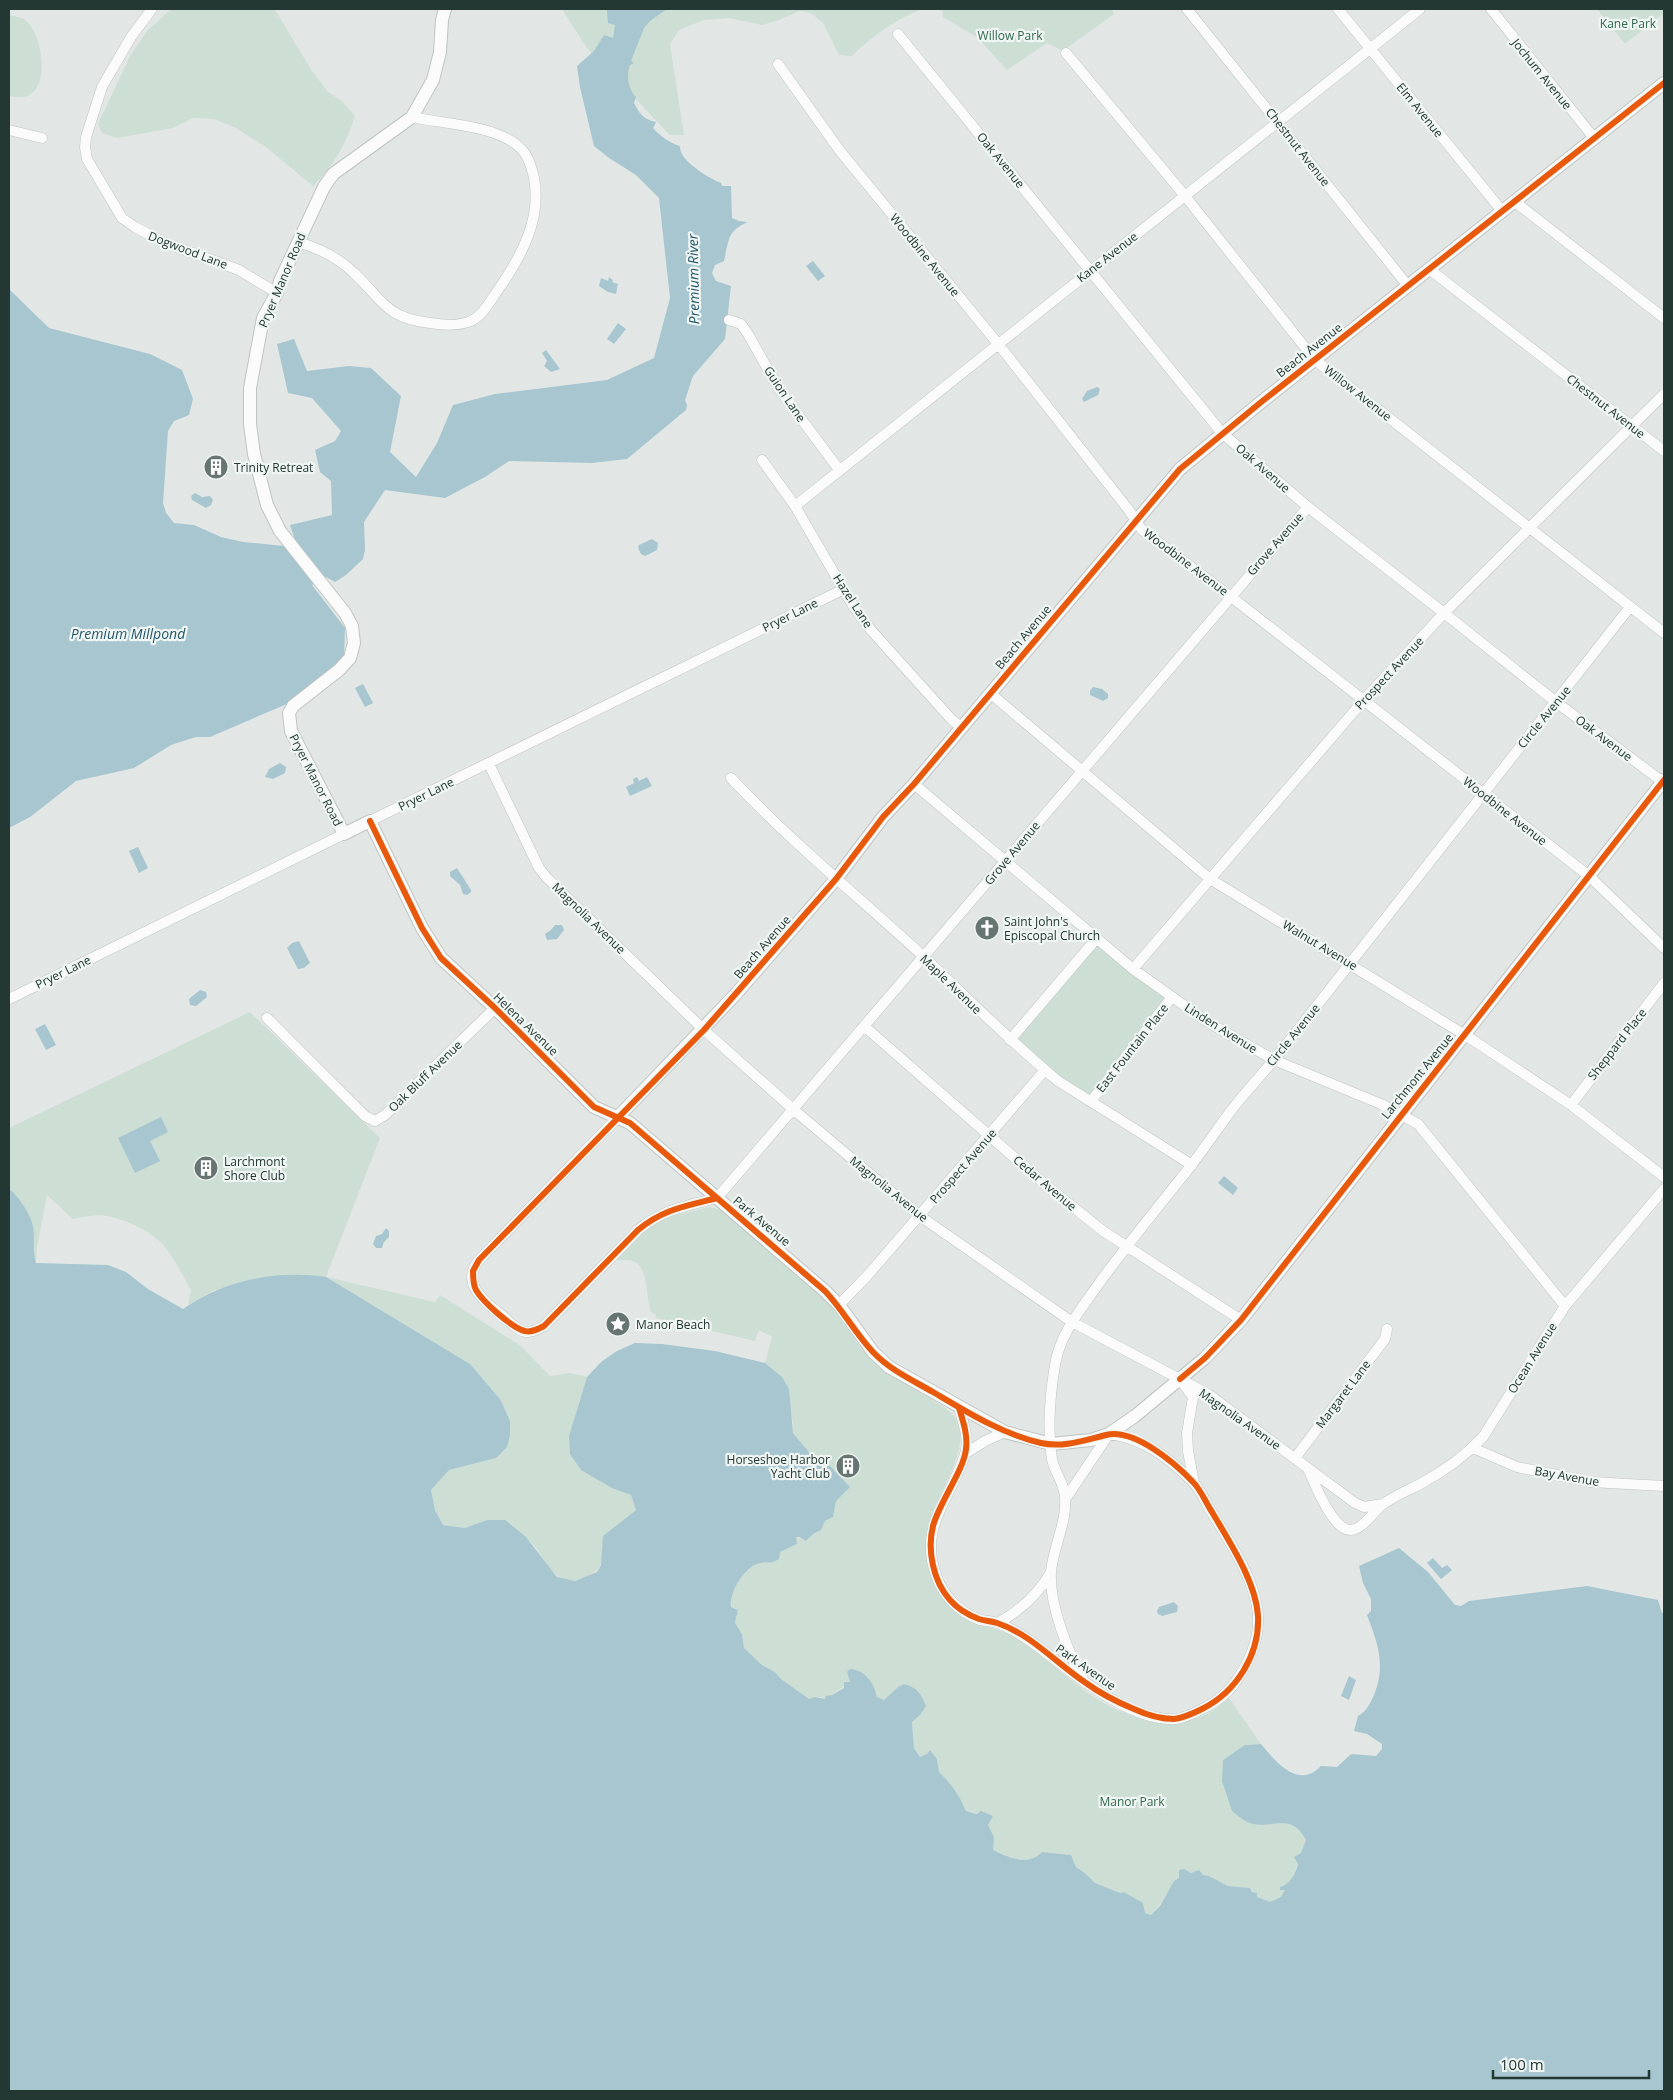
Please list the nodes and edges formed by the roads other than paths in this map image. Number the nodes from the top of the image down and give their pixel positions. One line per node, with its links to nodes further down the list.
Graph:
1 (152, 9): 24 (street, Dogwood Lane)
2 (445, 9): 12 (street, Pryer Manor Road)
3 (1187, 9): 13 (street, Chestnut Avenue)
4 (1338, 9): 8 (street, Elm Avenue)
5 (1420, 9): 8 (street, Kane Avenue)
6 (1491, 9): 16 (street, Jochum Avenue)
7 (898, 34): 22 (street, Oak Avenue)
8 (1370, 48): 13 (street, Kane Avenue); 19 (street, Elm Avenue)
9 (1066, 53): 17 (street, Willow Avenue)
10 (778, 64): 27 (street, Woodbine Avenue)
11 (1664, 82): 16 (street, Beach Avenue)
12 (412, 117): 20 (street, Pryer Manor Road); 20 (street)
13 (1278, 122): 17 (street, Kane Avenue); 23 (street, Chestnut Avenue)
14 (9, 130): 15 (street)
15 (42, 138)
16 (1594, 138): 18 (street, Beach Avenue)
17 (1185, 196): 22 (street, Kane Avenue); 28 (street, Willow Avenue)
18 (1514, 201): 19 (street, Beach Avenue); 25 (street)
19 (1502, 212): 21 (street, Beach Avenue)
20 (298, 242): 24 (street, Pryer Manor Road)
21 (1430, 269): 23 (street, Beach Avenue); 30 (street, Chestnut Avenue)
22 (1091, 270): 27 (street, Kane Avenue); 31 (street, Oak Avenue)
23 (1408, 286): 28 (street, Beach Avenue)
24 (277, 293): 55 (street, Pryer Manor Road)
25 (1664, 318)
26 (729, 320): 34 (street, Guion Lane)
27 (999, 345): 34 (street, Kane Avenue); 37 (street, Woodbine Avenue)
28 (1315, 360): 31 (street, Beach Avenue); 38 (street, Willow Avenue)
29 (1664, 394): 30 (street, Prospect Avenue)
30 (1632, 425): 32 (street, Chestnut Avenue); 38 (street, Prospect Avenue)
31 (1222, 433): 36 (street, Oak Avenue); 37 (street, Beach Avenue)
32 (1664, 451)
33 (762, 460): 35 (street, Hazel Lane)
34 (840, 471): 35 (street, Kane Avenue)
35 (794, 506): 39 (street, Hazel Lane)
36 (1308, 507): 40 (street, Grove Avenue); 42 (street, Oak Avenue)
37 (1136, 521): 40 (street, Woodbine Avenue); 44 (street, Beach Avenue)
38 (1530, 528): 41 (street, Willow Avenue); 42 (street, Prospect Avenue)
39 (844, 589): 47 (street, Hazel Lane); 48 (street, Pryer Lane)
40 (1230, 596): 45 (street, Woodbine Avenue); 49 (street, Grove Avenue)
41 (1630, 607): 43 (street, Willow Avenue); 46 (street, Circle Avenue)
42 (1444, 613): 45 (street, Prospect Avenue); 46 (street, Oak Avenue)
43 (1664, 633)
44 (990, 693): 47 (street, Beach Avenue); 49 (street, Walnut Avenue)
45 (1363, 701): 53 (street, Woodbine Avenue); 58 (street, Prospect Avenue)
46 (1556, 702): 51 (street, Oak Avenue); 53 (street, Circle Avenue)
47 (961, 727): 52 (street, Beach Avenue)
48 (489, 764): 54 (street, Pryer Lane); 71 (street, Magnolia Avenue)
49 (1082, 770): 56 (street, Grove Avenue); 58 (street, Walnut Avenue)
50 (731, 778): 59 (street, Maple Avenue)
51 (1664, 781): 57 (street, Larchmont Avenue)
52 (914, 784): 56 (street, Linden Avenue); 59 (street, Beach Avenue)
53 (1482, 794): 57 (street, Woodbine Avenue); 63 (street, Circle Avenue)
54 (370, 821): 55 (street, Pryer Lane); 68 (street, Helena Avenue)
55 (344, 834): 67 (street, Pryer Lane)
56 (1004, 862): 60 (street, Linden Avenue); 62 (street, Grove Avenue)
57 (1589, 876): 61 (street, Woodbine Avenue); 72 (street, Larchmont Avenue)
58 (1210, 878): 63 (street, Walnut Avenue); 64 (street, Prospect Avenue)
59 (836, 879): 62 (street, Maple Avenue); 71 (street, Beach Avenue)
60 (1097, 938): 64 (street, Linden Avenue); 73 (street)
61 (1664, 948)
62 (923, 957): 70 (street, Grove Avenue); 73 (street, Maple Avenue)
63 (1351, 964): 72 (street, Walnut Avenue); 74 (street, Circle Avenue)
64 (1133, 969): 66 (street, Linden Avenue)
65 (1664, 983): 77 (street, Sheppard Place)
66 (1172, 997): 74 (street, Linden Avenue); 76 (street, East Fountain Place)
67 (9, 999)
68 (495, 1008): 69 (street, Oak Bluff Avenue); 80 (street, Helena Avenue)
69 (267, 1018)
70 (864, 1026): 78 (street, Grove Avenue); 81 (street, Cedar Avenue)
71 (704, 1030): 78 (street, Magnolia Avenue); 80 (street, Beach Avenue)
72 (1465, 1035): 77 (street, Walnut Avenue); 79 (street, Larchmont Avenue)
73 (1010, 1040): 75 (street, Maple Avenue)
74 (1274, 1060): 79 (street, Linden Avenue); 82 (street, Circle Avenue)
75 (1045, 1070): 76 (street, Maple Avenue); 81 (street, Prospect Avenue)
76 (1092, 1100): 82 (street, Maple Avenue)
77 (1570, 1105): 83 (street, Walnut Avenue)
78 (794, 1110): 85 (street, Grove Avenue); 86 (street, Magnolia Avenue)
79 (1401, 1114): 90 (street, Linden Avenue); 91 (street, Larchmont Avenue)
80 (618, 1117): 85 (street, Helena Avenue); 88 (street, Beach Avenue)
81 (989, 1135): 86 (street, Prospect Avenue); 87 (street, Cedar Avenue)
82 (1192, 1165): 87 (street, Circle Avenue)
83 (1664, 1177)
84 (1664, 1189): 90 (street, Ocean Avenue)
85 (717, 1198): 88 (street, Park Avenue); 89 (street, Park Avenue)
86 (920, 1216): 89 (street, Prospect Avenue); 92 (street, Magnolia Avenue)
87 (1126, 1247): 91 (street, Cedar Avenue); 92 (street, Circle Avenue)
88 (473, 1280)
89 (839, 1306): 95 (street, Park Avenue)
90 (1564, 1306): 99 (street, Ocean Avenue)
91 (1242, 1320): 94 (street, Larchmont Avenue)
92 (1072, 1322): 94 (street, Magnolia Avenue); 98 (street, Circle Avenue)
93 (1387, 1329): 101 (street, Margaret Lane)
94 (1180, 1379): 97 (street, Larchmont Avenue); 101 (street, Magnolia Avenue); 103 (street, Park Avenue)
95 (959, 1408): 96 (street, Park Avenue); 100 (street, Park Avenue)
96 (1005, 1432): 98 (street, Park Avenue); 100 (street)
97 (1109, 1434): 98 (street, Park Avenue); 103 (street, Park Avenue); 105 (street, Circle Avenue)
98 (1051, 1444): 105 (street, Circle Avenue)
99 (1473, 1448): 104 (street, Bay Avenue); 106 (street, Ocean Avenue)
100 (966, 1453): 108 (street, Park Avenue)
101 (1295, 1458): 102 (street, Magnolia Avenue)
102 (1308, 1468): 106 (street, Magnolia Avenue); 106 (street)
103 (1194, 1483): 109 (street, Park Avenue)
104 (1664, 1486)
105 (1066, 1498): 107 (street, Circle Avenue)
106 (1383, 1504)
107 (1052, 1572): 108 (street, Circle Avenue); 109 (street, Circle Avenue)
108 (998, 1623): 109 (street, Park Avenue)
109 (1085, 1683)

